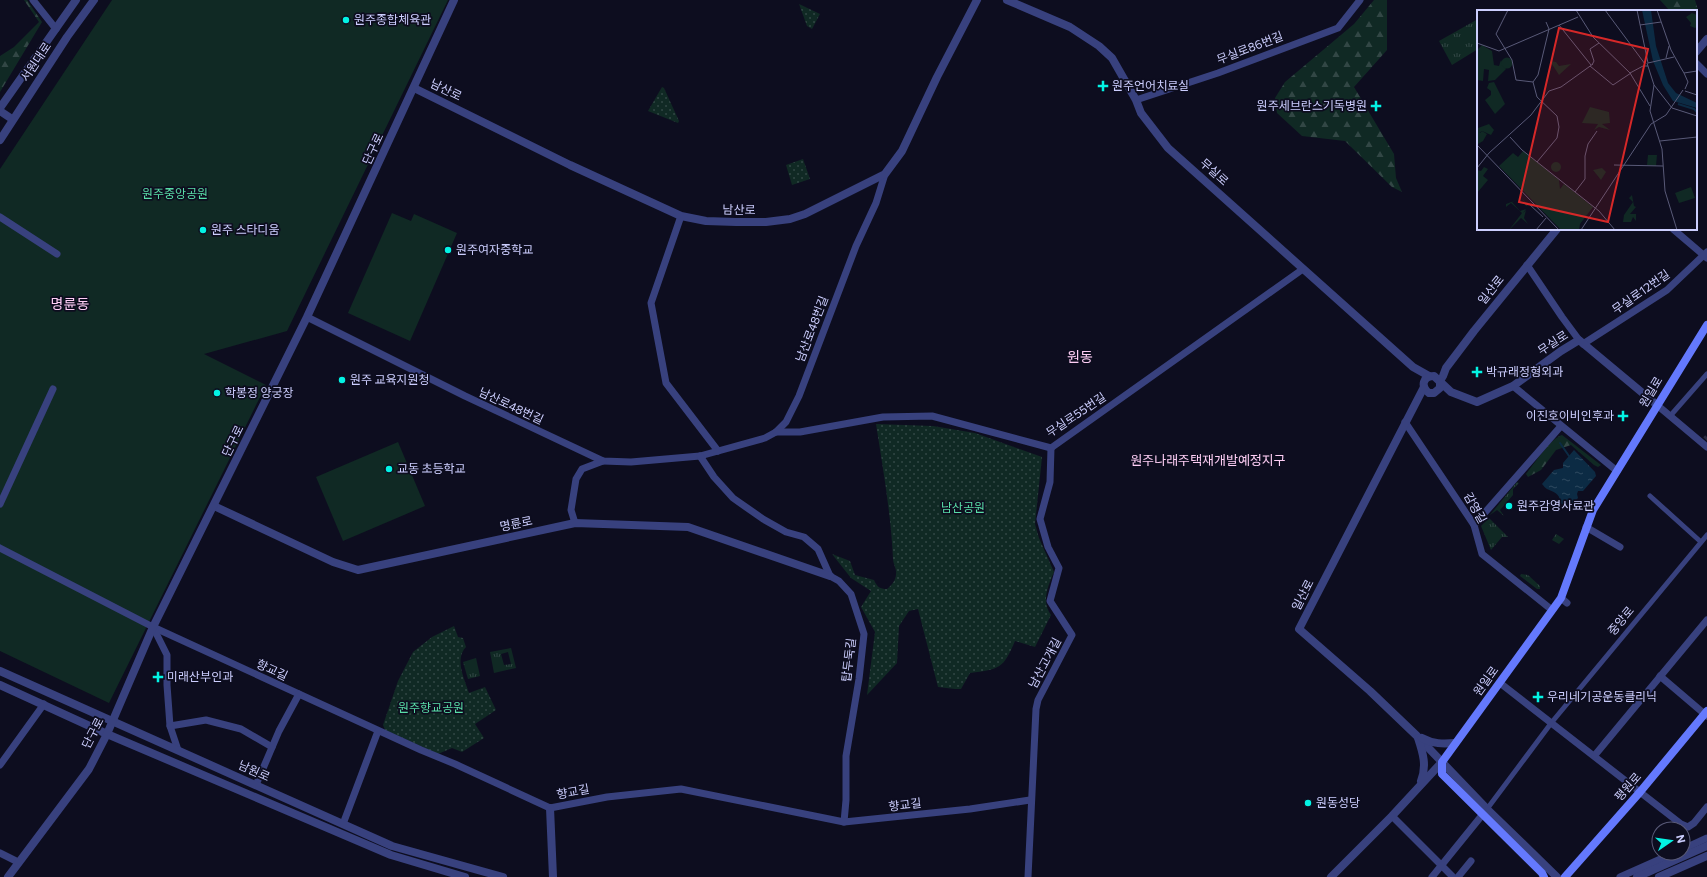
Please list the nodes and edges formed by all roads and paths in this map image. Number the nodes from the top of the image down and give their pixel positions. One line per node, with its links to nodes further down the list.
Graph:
1 (33, 0): 8 (street)
2 (76, 0): 8 (street, 서원대로)
3 (94, 0): 9 (street, 서원대로)
4 (454, 0): 14 (street, 단구로)
5 (977, 0): 20 (street, 남산로)
6 (1007, 0): 15 (street, 무실로)
7 (1360, 0): 15 (street, 무실로86번길)
8 (56, 29): 9 (street); 16 (street, 서원대로)
9 (67, 37): 18 (street, 서원대로)
10 (1707, 39): 11 (street)
11 (1697, 51)
12 (1697, 64): 13 (street)
13 (1707, 74)
14 (414, 88): 21 (street, 남산로); 29 (street, 단구로)
15 (1136, 100): 28 (street, 무실로)
16 (0, 108)
17 (0, 111): 18 (street)
18 (12, 119): 19 (street, 서원대로)
19 (0, 140)
20 (885, 174): 21 (street, 남산로); 43 (street, 남산로48번길)
21 (681, 216): 46 (street)
22 (0, 217): 25 (street)
23 (1556, 230): 27 (street, 일산로)
24 (1674, 230): 26 (street)
25 (57, 254)
26 (1706, 255): 31 (street, 무실로12번길)
27 (1527, 265): 31 (street); 34 (street, 일산로)
28 (1303, 269): 32 (street, 무실로); 45 (street, 무실로55번길)
29 (307, 317): 48 (street, 남산로48번길); 52 (street, 단구로)
30 (1707, 325): 39 (main road, 원일로)
31 (1581, 342): 35 (street, 무실로); 39 (street, 무실로)
32 (1413, 367): 34 (street); 37 (street)
33 (1707, 374): 40 (street)
34 (1436, 379): 37 (street); 37 (street); 38 (street)
35 (1513, 386): 38 (street, 무실로); 42 (street)
36 (53, 389): 51 (street)
37 (1428, 389): 38 (street); 41 (street, 일산로)
38 (1451, 392)
39 (1657, 405): 40 (street); 49 (main road, 원일로)
40 (1671, 415): 44 (street)
41 (1405, 422): 54 (street, 감영길); 76 (street, 일산로)
42 (1562, 426): 49 (street); 54 (street)
43 (776, 432): 45 (street, 무실로55번길); 46 (street, 남산로48번길)
44 (1705, 443)
45 (1051, 448): 86 (street, 남산고개길)
46 (718, 451): 47 (street, 남산로48번길)
47 (700, 456): 48 (street, 남산로48번길); 60 (street, 탑두둑길)
48 (603, 461): 53 (street)
49 (1617, 471): 55 (main road, 원일로)
50 (1650, 496): 57 (street)
51 (0, 504)
52 (214, 506): 53 (street, 명륜로); 63 (street, 단구로)
53 (575, 523): 60 (street, 명륜로)
54 (1474, 526): 61 (street, 감영길)
55 (1586, 527): 58 (street); 61 (main road, 원일로)
56 (1707, 535): 57 (street, 중앙로)
57 (1701, 542): 72 (street, 중앙로)
58 (1620, 547)
59 (0, 548): 63 (street, 향교길)
60 (830, 576): 91 (street, 탑두둑길)
61 (1552, 610): 66 (main road, 원일로)
62 (1707, 620): 65 (street)
63 (154, 627): 68 (street, 향교길); 71 (street, 단구로); 73 (street)
64 (0, 671): 71 (street, 남원로)
65 (1660, 676): 70 (street); 80 (street)
66 (1500, 682): 72 (street); 77 (main road, 원일로)
67 (0, 685): 69 (street, 남원로)
68 (299, 694): 74 (street, 향교길); 78 (street)
69 (44, 704): 75 (street, 남원로); 82 (street)
70 (1706, 714): 85 (main road, 평원로)
71 (113, 721): 75 (street, 단구로); 79 (street, 남원로)
72 (1552, 722): 80 (street); 89 (street, 중앙로)
73 (170, 726): 78 (street); 79 (street)
74 (378, 731): 88 (street, 향교길); 92 (street)
75 (107, 734): 98 (street, 남원로); 102 (street, 단구로)
76 (1417, 736): 77 (street); 81 (street, 일산로); 84 (street)
77 (1455, 743): 81 (main road, 원일로)
78 (272, 747): 83 (street)
79 (178, 750): 83 (street, 남원로)
80 (1595, 755): 85 (street)
81 (1442, 762): 84 (street, 원일로); 89 (main road)
82 (0, 765)
83 (256, 785): 92 (street, 남원로)
84 (1419, 786): 90 (street, 원일로)
85 (1640, 792): 87 (street); 115 (main road, 평원로)
86 (1030, 800): 91 (street, 향교길); 109 (street, 남산고개길)
87 (1707, 807)
88 (550, 808): 91 (street, 향교길); 108 (street)
89 (1485, 812): 103 (street, 중앙로); 104 (main road); 114 (street)
90 (1392, 816): 103 (street); 110 (street, 원일로)
91 (844, 822)
92 (343, 824): 95 (street, 남원로)
93 (1707, 838): 94 (street)
94 (1691, 845)
95 (392, 846): 98 (street); 107 (street, 남원로)
96 (1707, 846): 117 (street)
97 (0, 853): 102 (street)
98 (391, 855): 106 (street, 남원로)
99 (1707, 856): 118 (street)
100 (1471, 861): 113 (street)
101 (1656, 861): 116 (street)
102 (18, 862): 105 (street, 단구로)
103 (1442, 864): 111 (street, 중앙로); 112 (street)
104 (1544, 876)
105 (8, 877)
106 (465, 877)
107 (502, 877)
108 (552, 877)
109 (1028, 877)
110 (1331, 877)
111 (1432, 877)
112 (1453, 877)
113 (1458, 877)
114 (1557, 877)
115 (1565, 877)
116 (1620, 877)
117 (1636, 877)
118 (1659, 877)

